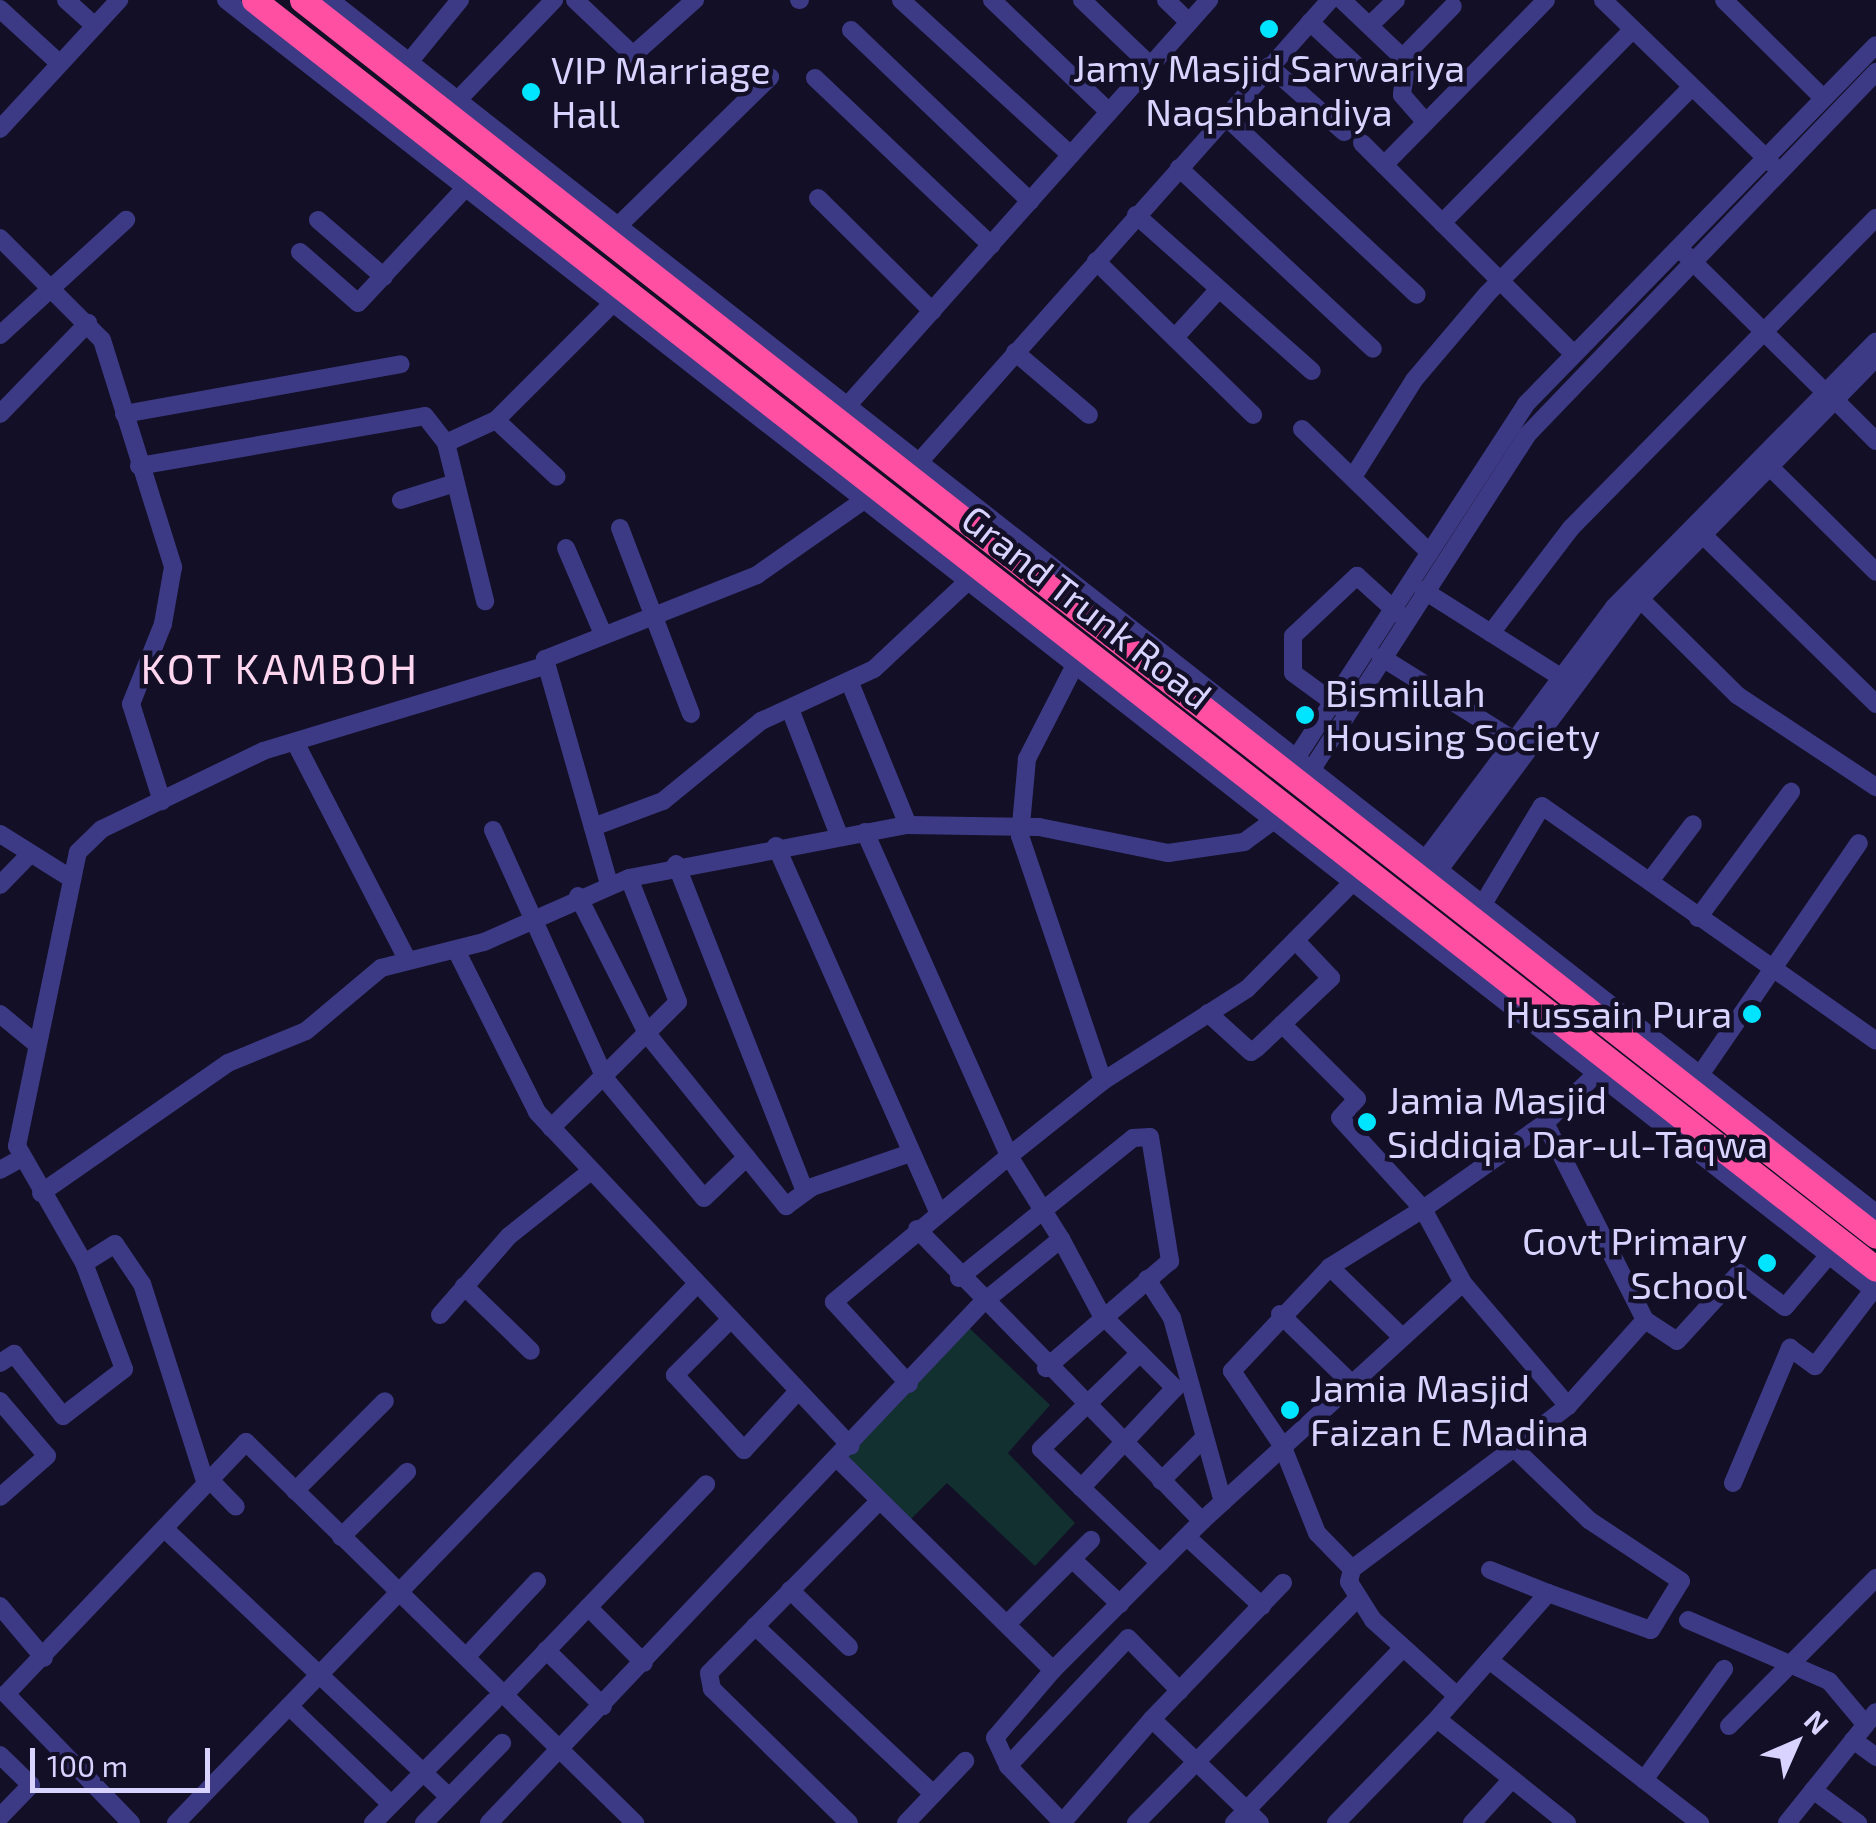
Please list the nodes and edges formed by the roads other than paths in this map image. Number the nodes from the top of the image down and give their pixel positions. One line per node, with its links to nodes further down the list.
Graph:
1 (66, 0): 26 (street)
2 (120, 0): 26 (street)
3 (226, 0): 54 (street)
4 (254, 0): 54 (highway, Grand Trunk Road)
5 (302, 0): 42 (highway, Grand Trunk Road)
6 (332, 0): 32 (street)
7 (460, 0): 32 (street)
8 (554, 0): 42 (street)
9 (575, 0): 10 (street)
10 (695, 0)
11 (900, 0): 49 (street)
12 (992, 0): 43 (street)
13 (1082, 0): 34 (street)
14 (1166, 0): 24 (street)
15 (1209, 0): 24 (street)
16 (1330, 0): 25 (street)
17 (1342, 0): 27 (street)
18 (1396, 0): 27 (street)
19 (1546, 0): 45 (street)
20 (1602, 0): 29 (street)
21 (1724, 0): 41 (street)
22 (1453, 6): 31 (street)
23 (0, 9): 33 (street)
24 (1190, 22): 34 (street)
25 (1310, 22): 35 (street); 38 (street)
26 (95, 26): 33 (street)
27 (1370, 26): 31 (street)
28 (851, 30): 57 (street)
29 (1632, 30): 40 (street); 62 (street)
30 (1876, 45): 41 (street)
31 (1403, 57): 45 (street)
32 (410, 61): 42 (street)
33 (60, 64): 46 (street)
34 (1151, 66): 43 (street)
35 (1269, 66): 44 (street); 47 (street)
36 (1876, 72): 50 (street)
37 (770, 77): 64 (street)
38 (1369, 77)
39 (815, 78): 66 (street)
40 (1692, 87): 50 (street); 71 (street)
41 (1823, 98): 50 (street)
42 (452, 106): 53 (highway, Grand Trunk Road); 64 (street)
43 (1109, 112): 49 (street)
44 (1224, 116): 52 (street); 74 (street)
45 (1425, 121): 51 (street)
46 (0, 129)
47 (1344, 132)
48 (1362, 143): 51 (street)
49 (1071, 155): 57 (street)
50 (1771, 164): 68 (street)
51 (1384, 165): 62 (street)
52 (1178, 168): 58 (street); 82 (street)
53 (524, 175): 55 (highway); 109 (highway, Grand Trunk Road)
54 (472, 181): 55 (highway, Grand Trunk Road); 63 (street); 70 (street)
55 (507, 196): 63 (highway, Grand Trunk Road)
56 (818, 198): 76 (street)
57 (1030, 200): 66 (street)
58 (1136, 216): 69 (street); 73 (street)
59 (1876, 218): 79 (street)
60 (126, 220): 72 (street)
61 (318, 220): 70 (street)
62 (1442, 223): 71 (street)
63 (529, 226): 75 (street); 77 (highway, Grand Trunk Road)
64 (618, 226): 89 (street)
65 (0, 238): 72 (street)
66 (991, 245): 76 (street)
67 (300, 252): 70 (street)
68 (1684, 253): 79 (street); 84 (street); 113 (street)
69 (1096, 261): 80 (street); 83 (street)
70 (384, 276)
71 (1501, 282): 84 (street); 102 (street)
72 (50, 288): 78 (street); 81 (street)
73 (1219, 289): 80 (street); 87 (street)
74 (1416, 295)
75 (612, 303): 77 (street); 94 (street)
76 (932, 311): 89 (street)
77 (645, 317): 105 (street); 123 (highway, Grand Trunk Road)
78 (88, 323): 90 (street); 91 (street)
79 (1764, 332): 88 (street); 118 (street)
80 (1179, 333): 93 (street)
81 (0, 335)
82 (1373, 349)
83 (1015, 352): 92 (street); 98 (street)
84 (1573, 353): 110 (street)
85 (1872, 353): 88 (street)
86 (401, 364): 91 (street)
87 (1312, 371)
88 (1830, 396): 96 (street); 99 (street)
89 (848, 405): 98 (street)
90 (0, 414)
91 (124, 414): 100 (street)
92 (1089, 415)
93 (1253, 415)
94 (496, 420): 97 (street); 101 (street)
95 (1302, 429): 102 (street)
96 (1876, 441)
97 (446, 443): 100 (street); 103 (street)
98 (920, 461): 109 (street)
99 (1765, 462): 107 (street); 111 (street); 114 (street)
100 (139, 466): 136 (street)
101 (557, 477)
102 (1354, 477): 110 (street)
103 (452, 484): 104 (street); 115 (street)
104 (401, 500)
105 (864, 500): 112 (street); 116 (street)
106 (620, 528): 116 (street)
107 (1703, 534): 114 (street); 127 (street)
108 (566, 548): 119 (street)
109 (1013, 548): 120 (highway, Grand Trunk Road); 121 (street)
110 (1426, 550): 117 (street)
111 (1876, 572)
112 (968, 582): 123 (street); 126 (street)
113 (1422, 590): 117 (street); 118 (street)
114 (1635, 594): 125 (street); 134 (street); 150 (street)
115 (485, 601)
116 (653, 612): 119 (street); 130 (street)
117 (1397, 613): 122 (street); 128 (street); 128 (street)
118 (1490, 633): 125 (street)
119 (602, 634): 124 (street)
120 (1108, 635): 121 (highway, Grand Trunk Road); 123 (highway)
121 (1148, 654): 133 (highway, Grand Trunk Road)
122 (1380, 657): 128 (street); 131 (street)
123 (1082, 661): 137 (street); 140 (street); 188 (highway, Grand Trunk Road)
124 (544, 666): 132 (street); 141 (street)
125 (1560, 676): 131 (street)
126 (850, 684): 129 (street); 139 (street)
127 (1876, 704)
128 (1338, 707): 133 (street)
129 (790, 709): 141 (street); 144 (street)
130 (691, 714)
131 (1512, 740): 150 (street)
132 (295, 742): 136 (street); 163 (street)
133 (1299, 766): 150 (highway, Grand Trunk Road)
134 (1876, 787)
135 (1791, 792): 159 (street)
136 (162, 801): 151 (street)
137 (1273, 821): 140 (street); 154 (street)
138 (1693, 824): 153 (street)
139 (908, 825): 140 (street); 143 (street)
140 (1020, 825): 174 (street)
141 (593, 826): 155 (street)
142 (493, 830): 160 (street)
143 (866, 832): 144 (street); 178 (street)
144 (838, 833): 147 (street)
145 (0, 834): 148 (street)
146 (1859, 843): 164 (street)
147 (776, 846): 149 (street); 177 (street)
148 (26, 858): 151 (street); 156 (street)
149 (676, 864): 152 (street); 183 (street)
150 (1427, 868): 158 (street); 188 (highway, Grand Trunk Road)
151 (72, 878): 170 (street)
152 (629, 878): 155 (street); 168 (street)
153 (1650, 881): 158 (street); 159 (street)
154 (1352, 883): 161 (street); 171 (street)
155 (609, 884): 157 (street)
156 (0, 885)
157 (578, 896): 160 (street); 168 (street)
158 (1484, 904): 172 (street)
159 (1698, 918): 164 (street)
160 (532, 919): 162 (street); 173 (street)
161 (1297, 942): 165 (street); 167 (street)
162 (456, 950): 163 (street); 176 (street)
163 (407, 959): 184 (street)
164 (1776, 967): 169 (street); 172 (street)
165 (1208, 1012): 167 (street); 174 (street)
166 (0, 1014): 170 (street)
167 (1282, 1024): 185 (street)
168 (648, 1035): 173 (street); 180 (street)
169 (1876, 1041)
170 (34, 1043): 179 (street)
171 (1596, 1075): 175 (street); 188 (street)
172 (1700, 1075): 188 (street)
173 (606, 1080): 176 (street); 180 (street)
174 (1103, 1081): 178 (street)
175 (1545, 1124): 185 (street); 204 (street)
176 (551, 1128): 182 (street)
177 (911, 1152): 183 (street); 187 (street)
178 (1009, 1156): 186 (street); 187 (street)
179 (22, 1158): 181 (street); 184 (street)
180 (747, 1158): 183 (street)
181 (0, 1170)
182 (591, 1171): 195 (street); 198 (street)
183 (805, 1192)
184 (41, 1193): 191 (street)
185 (1423, 1209): 192 (street); 196 (street)
186 (1042, 1210): 190 (street); 193 (street); 194 (street)
187 (938, 1212): 189 (street)
188 (1848, 1226): 197 (highway, Grand Trunk Road); 204 (street)
189 (917, 1229): 193 (street); 211 (street)
190 (1060, 1239): 199 (street); 201 (street)
191 (84, 1263): 208 (street); 224 (street)
192 (1330, 1266): 202 (street); 205 (street)
193 (958, 1278): 199 (street)
194 (1146, 1278): 201 (street); 217 (street)
195 (697, 1284): 203 (street); 246 (street)
196 (1462, 1284): 205 (street); 216 (street)
197 (1875, 1284): 225 (street)
198 (464, 1286): 200 (street); 206 (street)
199 (982, 1304): 209 (street); 211 (street)
200 (440, 1314)
201 (1101, 1314): 207 (street); 209 (street)
202 (1280, 1314): 210 (street); 219 (street)
203 (730, 1320): 212 (street); 212 (street)
204 (1645, 1320): 216 (street)
205 (1402, 1337): 210 (street)
206 (531, 1350)
207 (1140, 1353): 215 (street); 218 (street)
208 (0, 1364)
209 (1046, 1368): 215 (street)
210 (1350, 1382): 219 (street)
211 (909, 1384): 221 (street)
212 (798, 1391): 221 (street)
213 (0, 1401): 229 (street)
214 (385, 1401): 228 (street)
215 (1085, 1406): 218 (street); 227 (street)
216 (1568, 1406): 220 (street)
217 (1204, 1438): 223 (street); 231 (street)
218 (1122, 1444): 223 (street); 227 (street)
219 (1282, 1445): 231 (street); 240 (street)
220 (1514, 1448): 240 (street); 247 (street)
221 (845, 1453): 230 (street); 263 (street)
222 (407, 1472): 236 (street)
223 (1160, 1481): 233 (street)
224 (208, 1482): 228 (street); 232 (street); 234 (street)
225 (1733, 1483)
226 (706, 1484): 251 (street)
227 (1081, 1488): 239 (street)
228 (296, 1492): 236 (street)
229 (0, 1497)
230 (880, 1500): 245 (street); 254 (street)
231 (1223, 1502): 233 (street)
232 (236, 1507)
233 (1202, 1522): 235 (street)
234 (168, 1532): 260 (street); 266 (street)
235 (1187, 1536): 239 (street); 252 (street)
236 (341, 1537): 246 (street)
237 (1091, 1540): 238 (street)
238 (1072, 1560): 249 (street); 254 (street)
239 (1160, 1564): 249 (street)
240 (1352, 1569): 248 (street)
241 (1490, 1570): 247 (street)
242 (1876, 1578): 262 (street)
243 (537, 1580): 259 (street)
244 (1283, 1584): 252 (street)
245 (790, 1590): 255 (street); 256 (street)
246 (397, 1592): 259 (street); 266 (street)
247 (1548, 1593): 261 (street)
248 (1359, 1598): 258 (street); 282 (street)
249 (1120, 1604): 264 (street)
250 (0, 1606): 260 (street)
251 (588, 1606): 257 (street); 263 (street)
252 (1262, 1606): 267 (street)
253 (1688, 1620): 262 (street)
254 (1006, 1624): 264 (street)
255 (755, 1626): 288 (street); 301 (street)
256 (849, 1647)
257 (546, 1650): 269 (street); 271 (street)
258 (1400, 1650): 268 (street); 292 (street)
259 (466, 1657): 269 (street)
260 (44, 1658): 295 (street)
261 (1488, 1660): 268 (street); 286 (street)
262 (1794, 1661): 272 (street); 275 (street)
263 (644, 1663): 271 (street)
264 (1054, 1670): 283 (street)
265 (1724, 1670): 286 (street)
266 (318, 1676): 270 (street); 284 (street)
267 (1180, 1690): 273 (street); 283 (street)
268 (1457, 1696): 274 (street)
269 (499, 1698): 278 (street); 284 (street)
270 (289, 1706): 290 (street); 296 (street)
271 (603, 1706): 278 (street)
272 (1873, 1716): 276 (street)
273 (1152, 1719): 282 (street); 293 (street)
274 (1437, 1719): 285 (street); 304 (street)
275 (1730, 1726)
276 (1853, 1740): 280 (street); 287 (street)
277 (502, 1743): 289 (street)
278 (559, 1750): 299 (street); 300 (street)
279 (0, 1755): 291 (street)
280 (1876, 1757)
281 (965, 1761): 288 (street)
282 (1196, 1761): 292 (street); 303 (street)
283 (1008, 1766): 293 (street)
284 (422, 1773): 289 (street); 290 (street)
285 (1512, 1779): 294 (street); 305 (street)
286 (1644, 1780): 306 (street)
287 (1813, 1790): 307 (street); 308 (street)
288 (933, 1794): 302 (street)
289 (449, 1797): 298 (street)
290 (392, 1804): 297 (street)
291 (0, 1817)
292 (1247, 1819)
293 (1060, 1820)
294 (1562, 1822)
295 (132, 1823)
296 (176, 1823)
297 (373, 1823)
298 (424, 1823)
299 (488, 1823)
300 (635, 1823)
301 (849, 1823)
302 (906, 1823)
303 (1136, 1823)
304 (1336, 1823)
305 (1472, 1823)
306 (1700, 1823)
307 (1787, 1823)
308 (1858, 1823)

